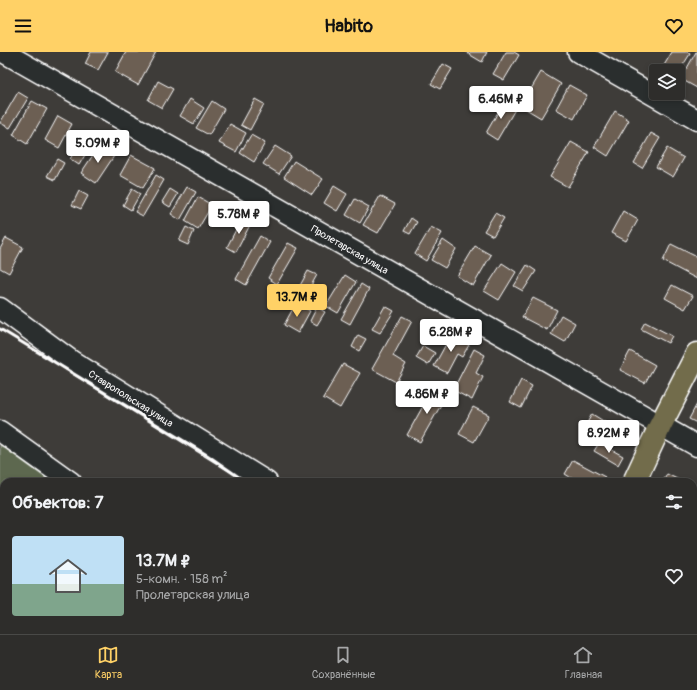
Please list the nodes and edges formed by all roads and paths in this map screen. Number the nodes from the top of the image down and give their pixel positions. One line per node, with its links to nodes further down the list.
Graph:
1 (3, 52): 6 (street, Пролетарская улица)
2 (578, 52): 3 (street)
3 (697, 120)
4 (0, 308): 10 (street, Ставропольская улица)
5 (697, 354): 6 (main road)
6 (660, 426): 8 (street, Пролетарская улица); 11 (main road)
7 (0, 431): 9 (street)
8 (697, 446)
9 (65, 478)
10 (261, 478)
11 (636, 478)

